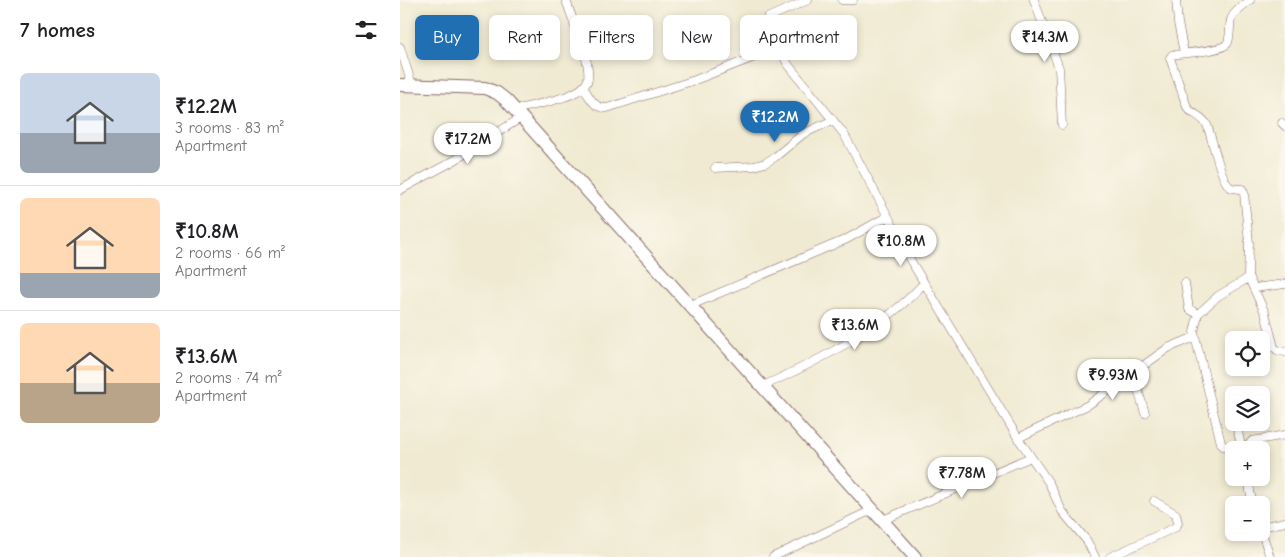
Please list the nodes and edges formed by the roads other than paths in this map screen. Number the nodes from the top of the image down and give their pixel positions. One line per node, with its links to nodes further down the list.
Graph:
1 (566, 0): 14 (street)
2 (808, 0): 8 (street)
3 (842, 0): 4 (street)
4 (853, 0)
5 (1034, 0): 17 (street)
6 (1176, 0): 10 (street)
7 (1250, 0): 10 (street)
8 (774, 15)
9 (400, 47): 13 (street)
10 (1184, 53): 21 (street)
11 (747, 60): 14 (street)
12 (784, 60): 16 (street)
13 (406, 85): 15 (main road)
14 (583, 87): 15 (street)
15 (518, 113): 19 (street); 26 (main road)
16 (834, 120): 18 (street); 20 (street)
17 (1062, 125)
18 (715, 168)
19 (400, 190)
20 (888, 216): 22 (street); 26 (street)
21 (1248, 276): 25 (street); 27 (street)
22 (924, 283): 31 (street); 34 (street)
23 (1185, 283): 27 (street)
24 (1285, 284): 25 (street)
25 (1254, 288): 29 (street)
26 (691, 305): 31 (main road)
27 (1198, 314): 28 (street)
28 (1195, 337): 30 (street); 36 (street)
29 (1285, 352)
30 (1133, 373): 32 (street); 34 (street)
31 (763, 386): 39 (main road)
32 (1145, 413)
33 (1285, 435): 35 (street)
34 (1018, 438): 37 (street)
35 (1252, 441)
36 (1225, 446)
37 (1032, 457): 40 (street); 46 (street)
38 (1154, 501): 47 (street)
39 (874, 509): 40 (main road); 44 (street)
40 (883, 520): 45 (main road)
41 (1285, 522): 42 (street)
42 (1270, 526)
43 (1265, 541): 48 (street)
44 (774, 557)
45 (915, 557)
46 (1095, 557)
47 (1110, 557)
48 (1270, 557)

